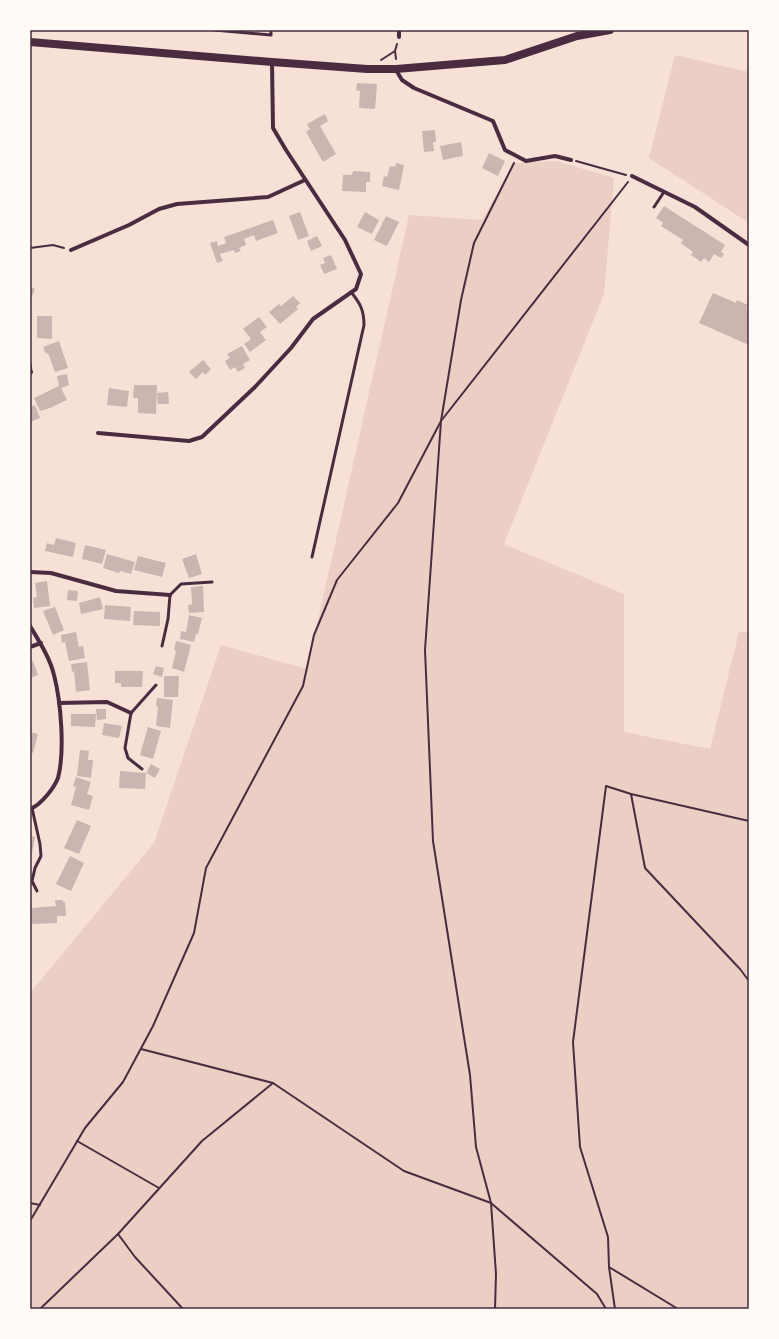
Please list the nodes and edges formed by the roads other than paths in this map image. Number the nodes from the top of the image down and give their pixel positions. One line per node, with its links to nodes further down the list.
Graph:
1 (214, 30): 2 (lane)
2 (271, 30)
3 (399, 30): 5 (street)
4 (610, 30): 8 (main road)
5 (399, 37)
6 (30, 42): 7 (main road)
7 (272, 62): 8 (main road); 11 (street)
8 (396, 69): 9 (street)
9 (571, 160)
10 (632, 176): 12 (street)
11 (305, 180): 15 (street); 16 (street)
12 (664, 192): 13 (lane); 14 (street)
13 (654, 207)
14 (749, 245)
15 (71, 250)
16 (352, 292): 19 (street); 20 (lane)
17 (30, 363): 18 (lane)
18 (31, 373)
19 (98, 433)
20 (312, 557)
21 (30, 572): 23 (street)
22 (212, 582): 23 (lane)
23 (170, 595): 26 (lane)
24 (30, 626): 25 (street)
25 (41, 643): 27 (street); 29 (street)
26 (162, 646)
27 (30, 647)
28 (156, 685): 30 (lane)
29 (59, 703): 30 (street); 32 (street)
30 (131, 713): 31 (lane)
31 (142, 769)
32 (31, 808): 33 (lane)
33 (37, 891)

